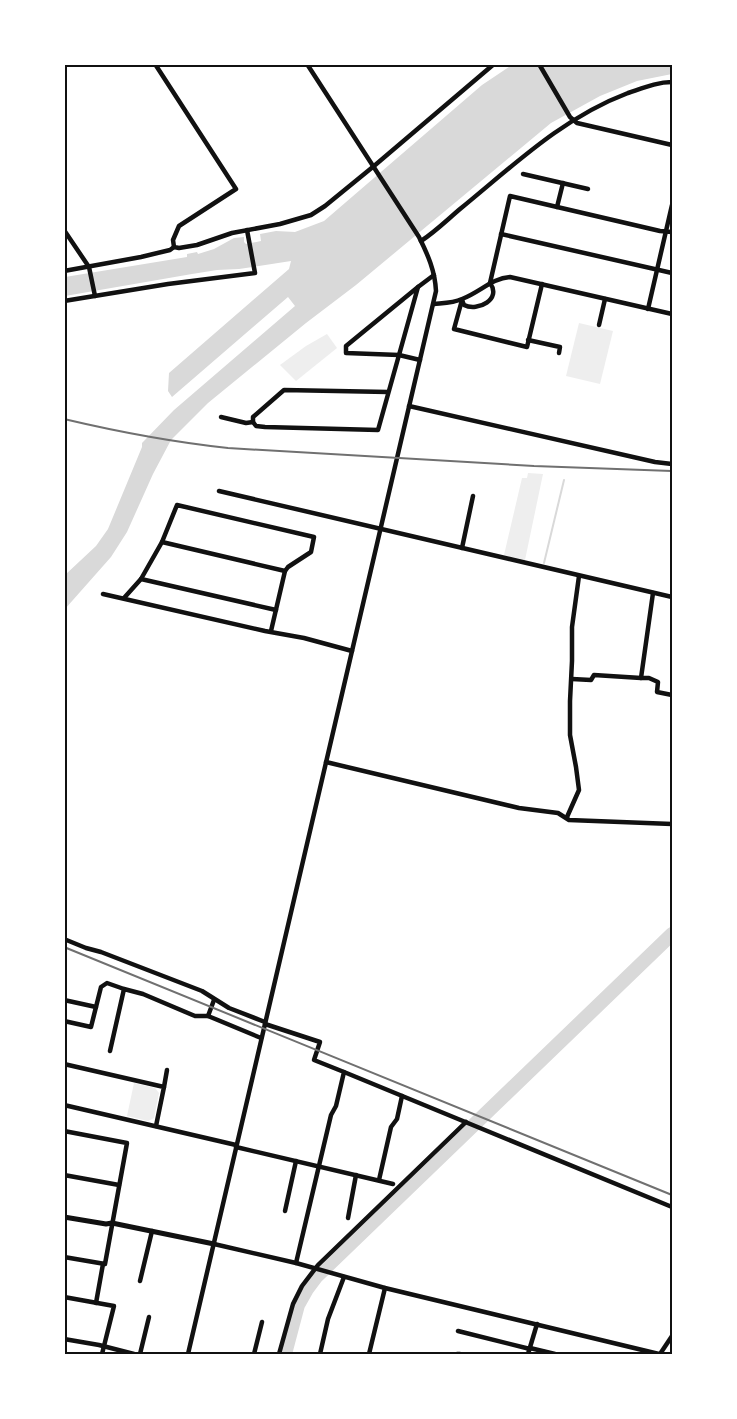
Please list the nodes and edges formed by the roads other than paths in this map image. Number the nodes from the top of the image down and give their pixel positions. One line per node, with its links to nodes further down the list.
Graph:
1 (155, 64): 19 (street)
2 (307, 64): 8 (street)
3 (494, 64): 8 (street)
4 (539, 64): 6 (street)
5 (672, 82): 6 (street)
6 (572, 118): 7 (street); 18 (street)
7 (672, 144)
8 (374, 167): 15 (street); 18 (street)
9 (523, 174): 10 (street)
10 (563, 183): 11 (street); 13 (street)
11 (588, 189)
12 (672, 205): 16 (street)
13 (557, 207): 16 (street); 17 (street)
14 (64, 230): 20 (street)
15 (247, 230): 19 (street); 28 (street)
16 (669, 232): 21 (street)
17 (501, 234): 21 (street); 25 (street)
18 (420, 239): 24 (street)
19 (174, 247): 20 (street)
20 (89, 267): 22 (street); 28 (street)
21 (657, 270): 23 (street); 33 (street)
22 (64, 271)
23 (672, 273)
24 (435, 274): 27 (street); 32 (street)
25 (490, 283): 26 (street); 30 (street); 30 (street)
26 (542, 284): 29 (street); 37 (street)
27 (418, 287): 40 (street); 40 (street)
28 (95, 296): 31 (street)
29 (605, 299): 33 (street); 35 (street)
30 (462, 300): 32 (street); 37 (street)
31 (64, 301)
32 (434, 304): 41 (street)
33 (648, 309): 34 (street)
34 (672, 314)
35 (599, 325)
36 (556, 337): 38 (street)
37 (528, 340): 38 (street)
38 (554, 346): 39 (street)
39 (559, 352)
40 (399, 355): 41 (street); 42 (street)
41 (420, 360): 43 (street)
42 (388, 392): 45 (street); 45 (street)
43 (409, 406): 46 (street); 49 (street)
44 (221, 417): 45 (street)
45 (253, 422)
46 (672, 464)
47 (219, 491): 49 (street)
48 (473, 496): 51 (street)
49 (381, 529): 51 (street); 61 (street)
50 (162, 542): 52 (street); 52 (street); 54 (street)
51 (462, 548): 53 (street)
52 (285, 571): 59 (street)
53 (579, 576): 55 (street); 63 (street)
54 (141, 579): 58 (street); 59 (street)
55 (653, 593): 57 (street); 62 (street)
56 (103, 594): 58 (street)
57 (672, 597)
58 (124, 598): 60 (street)
59 (276, 610): 60 (street)
60 (271, 631): 61 (street)
61 (352, 651): 65 (street)
62 (641, 678): 63 (street); 64 (street)
63 (572, 679): 66 (street)
64 (672, 695)
65 (326, 762): 66 (street); 75 (street)
66 (567, 817): 67 (street)
67 (672, 824)
68 (64, 939): 71 (street)
69 (124, 989): 72 (street); 73 (street); 77 (street)
70 (64, 1000): 72 (street)
71 (214, 1000): 73 (street); 75 (street)
72 (96, 1006): 74 (street)
73 (208, 1016): 76 (street)
74 (64, 1021)
75 (265, 1023): 76 (street); 80 (street)
76 (261, 1038): 87 (street)
77 (110, 1051)
78 (64, 1064): 81 (street)
79 (167, 1070): 81 (street)
80 (344, 1072): 82 (street); 89 (street)
81 (164, 1087): 85 (street)
82 (402, 1096): 84 (street); 92 (street)
83 (64, 1105): 85 (street)
84 (466, 1122): 95 (street); 105 (street)
85 (156, 1126): 87 (street)
86 (64, 1131): 94 (street)
87 (236, 1146): 88 (street); 101 (street)
88 (296, 1161): 89 (street); 96 (street)
89 (319, 1166): 91 (street); 103 (street)
90 (64, 1175): 94 (street)
91 (356, 1175): 92 (street); 98 (street)
92 (379, 1180): 93 (street)
93 (393, 1184)
94 (119, 1185): 99 (street)
95 (672, 1207)
96 (285, 1211)
97 (64, 1217): 99 (street)
98 (348, 1218)
99 (112, 1223): 100 (street); 104 (street)
100 (152, 1231): 101 (street); 107 (street)
101 (214, 1244): 103 (street); 122 (street)
102 (64, 1257): 104 (street)
103 (296, 1263): 105 (street)
104 (103, 1264): 110 (street)
105 (316, 1269): 106 (street); 124 (street)
106 (344, 1277): 108 (street); 125 (street)
107 (140, 1281)
108 (385, 1288): 113 (street); 126 (street)
109 (64, 1297): 110 (street)
110 (96, 1303): 117 (street)
111 (149, 1317): 121 (street)
112 (262, 1322): 123 (street)
113 (537, 1324): 118 (street); 128 (street)
114 (458, 1331): 118 (street)
115 (672, 1337): 128 (street)
116 (64, 1339): 117 (street)
117 (104, 1348): 119 (street); 120 (street)
118 (529, 1351): 127 (street)
119 (102, 1354)
120 (134, 1354)
121 (140, 1354)
122 (188, 1354)
123 (254, 1354)
124 (279, 1354)
125 (320, 1354)
126 (369, 1354)
127 (555, 1354)
128 (659, 1354)

